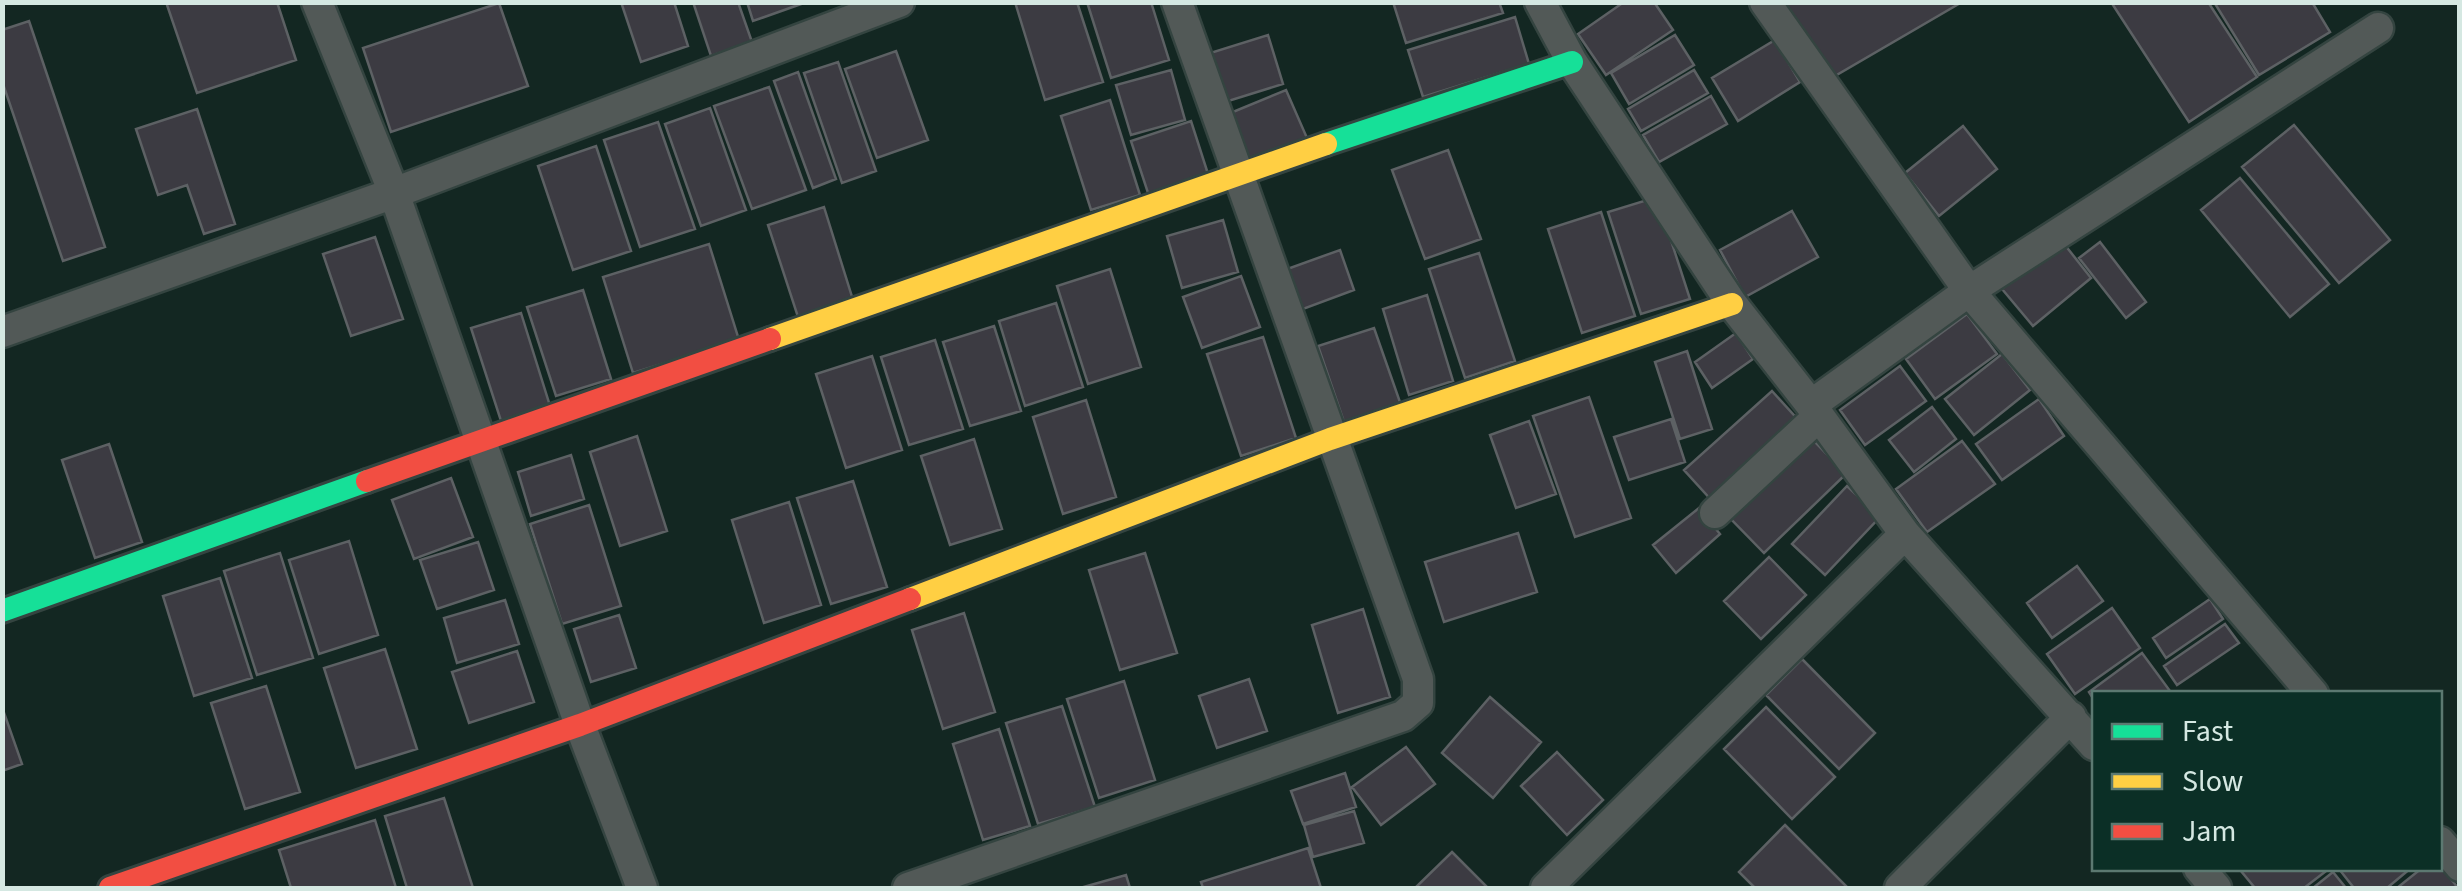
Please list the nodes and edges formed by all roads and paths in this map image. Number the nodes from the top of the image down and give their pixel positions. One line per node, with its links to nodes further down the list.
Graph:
1 (317, 2): 9 (street)
2 (899, 2): 9 (street)
3 (1177, 2): 8 (street)
4 (1540, 2): 7 (street)
5 (1765, 2): 10 (street)
6 (2378, 28): 10 (street)
7 (1572, 62): 8 (street); 11 (street)
8 (1237, 173): 14 (street); 15 (street)
9 (394, 193): 12 (street); 14 (street)
10 (1969, 290): 13 (street); 19 (street)
11 (1732, 304): 13 (street); 15 (street)
12 (2, 332)
13 (1816, 411): 16 (street); 17 (street)
14 (479, 439): 18 (street); 21 (street)
15 (1330, 439): 21 (street); 27 (street)
16 (1715, 513)
17 (1904, 534): 20 (street); 28 (street)
18 (2, 611)
19 (2309, 691)
20 (2071, 717): 22 (street); 29 (street)
21 (580, 725): 25 (street); 26 (street)
22 (2092, 743)
23 (2442, 844): 24 (street)
24 (2460, 866)
25 (110, 888)
26 (642, 888)
27 (908, 888)
28 (1546, 888)
29 (1900, 888)

